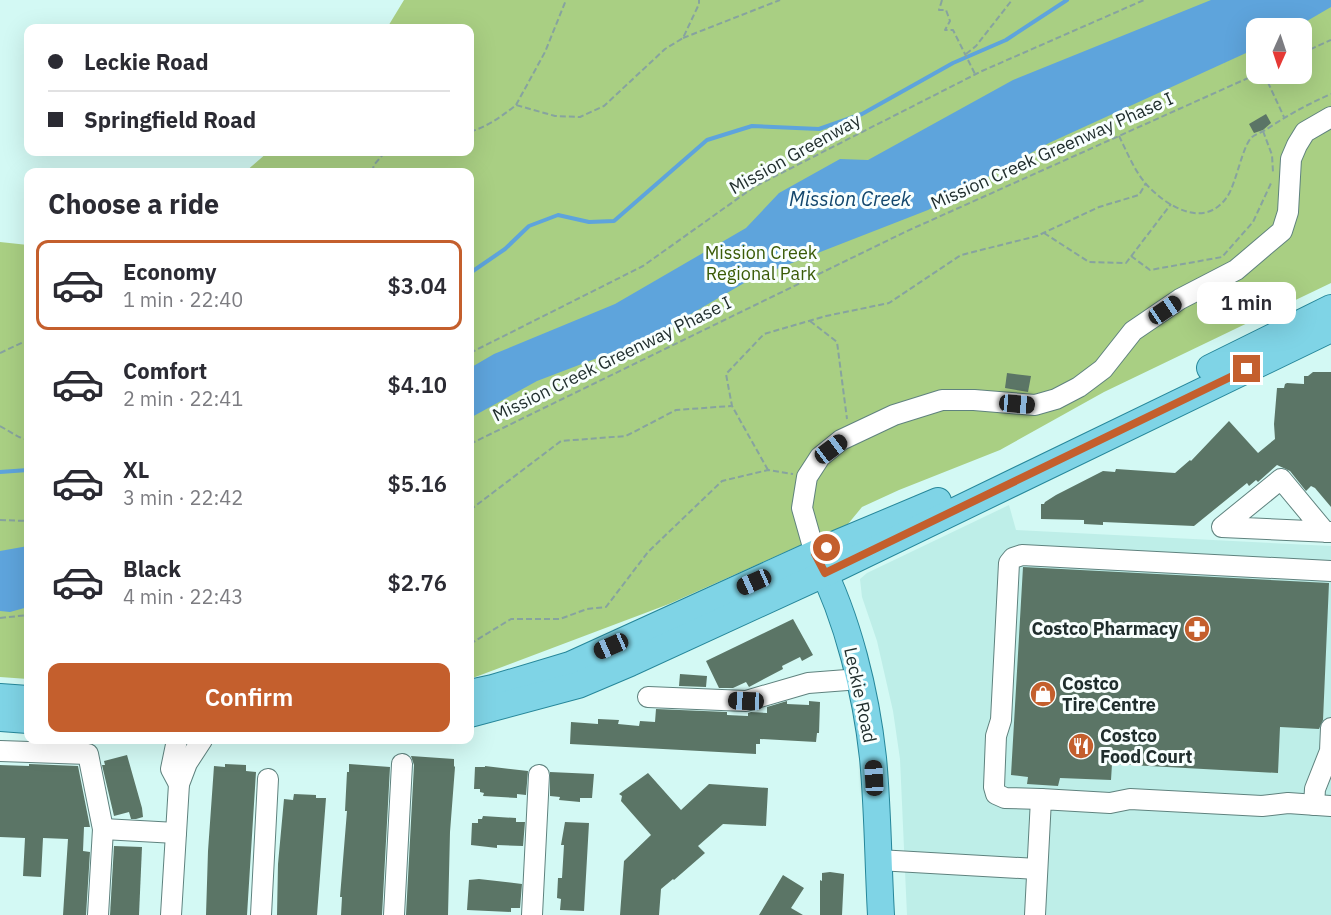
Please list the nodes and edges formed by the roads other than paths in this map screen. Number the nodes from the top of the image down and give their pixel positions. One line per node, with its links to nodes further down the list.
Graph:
1 (1331, 117): 5 (street)
2 (1331, 308): 5 (main road)
3 (1331, 329): 5 (main road)
4 (1328, 532): 4 (street)
5 (820, 563): 7 (main road, Leckie Road); 8 (main road); 12 (main road)
6 (1331, 571): 23 (street)
7 (860, 679): 9 (street); 27 (main road, Leckie Road)
8 (474, 692)
9 (648, 697)
10 (0, 698): 11 (main road)
11 (24, 699)
12 (474, 713)
13 (0, 718): 14 (main road)
14 (24, 720)
15 (1331, 728): 24 (street)
16 (176, 744): 22 (street)
17 (200, 744): 22 (street)
18 (0, 751): 25 (street)
19 (402, 764): 32 (street)
20 (539, 775): 33 (street)
21 (267, 779): 31 (street)
22 (179, 784): 26 (street)
23 (1041, 800): 24 (street); 28 (street)
24 (1322, 805)
25 (103, 829): 26 (street); 29 (street)
26 (176, 833): 30 (street)
27 (878, 861): 28 (street); 34 (main road, Leckie Road)
28 (1037, 869): 35 (street)
29 (98, 915)
30 (171, 915)
31 (261, 915)
32 (394, 915)
33 (532, 915)
34 (881, 915)
35 (1035, 915)

